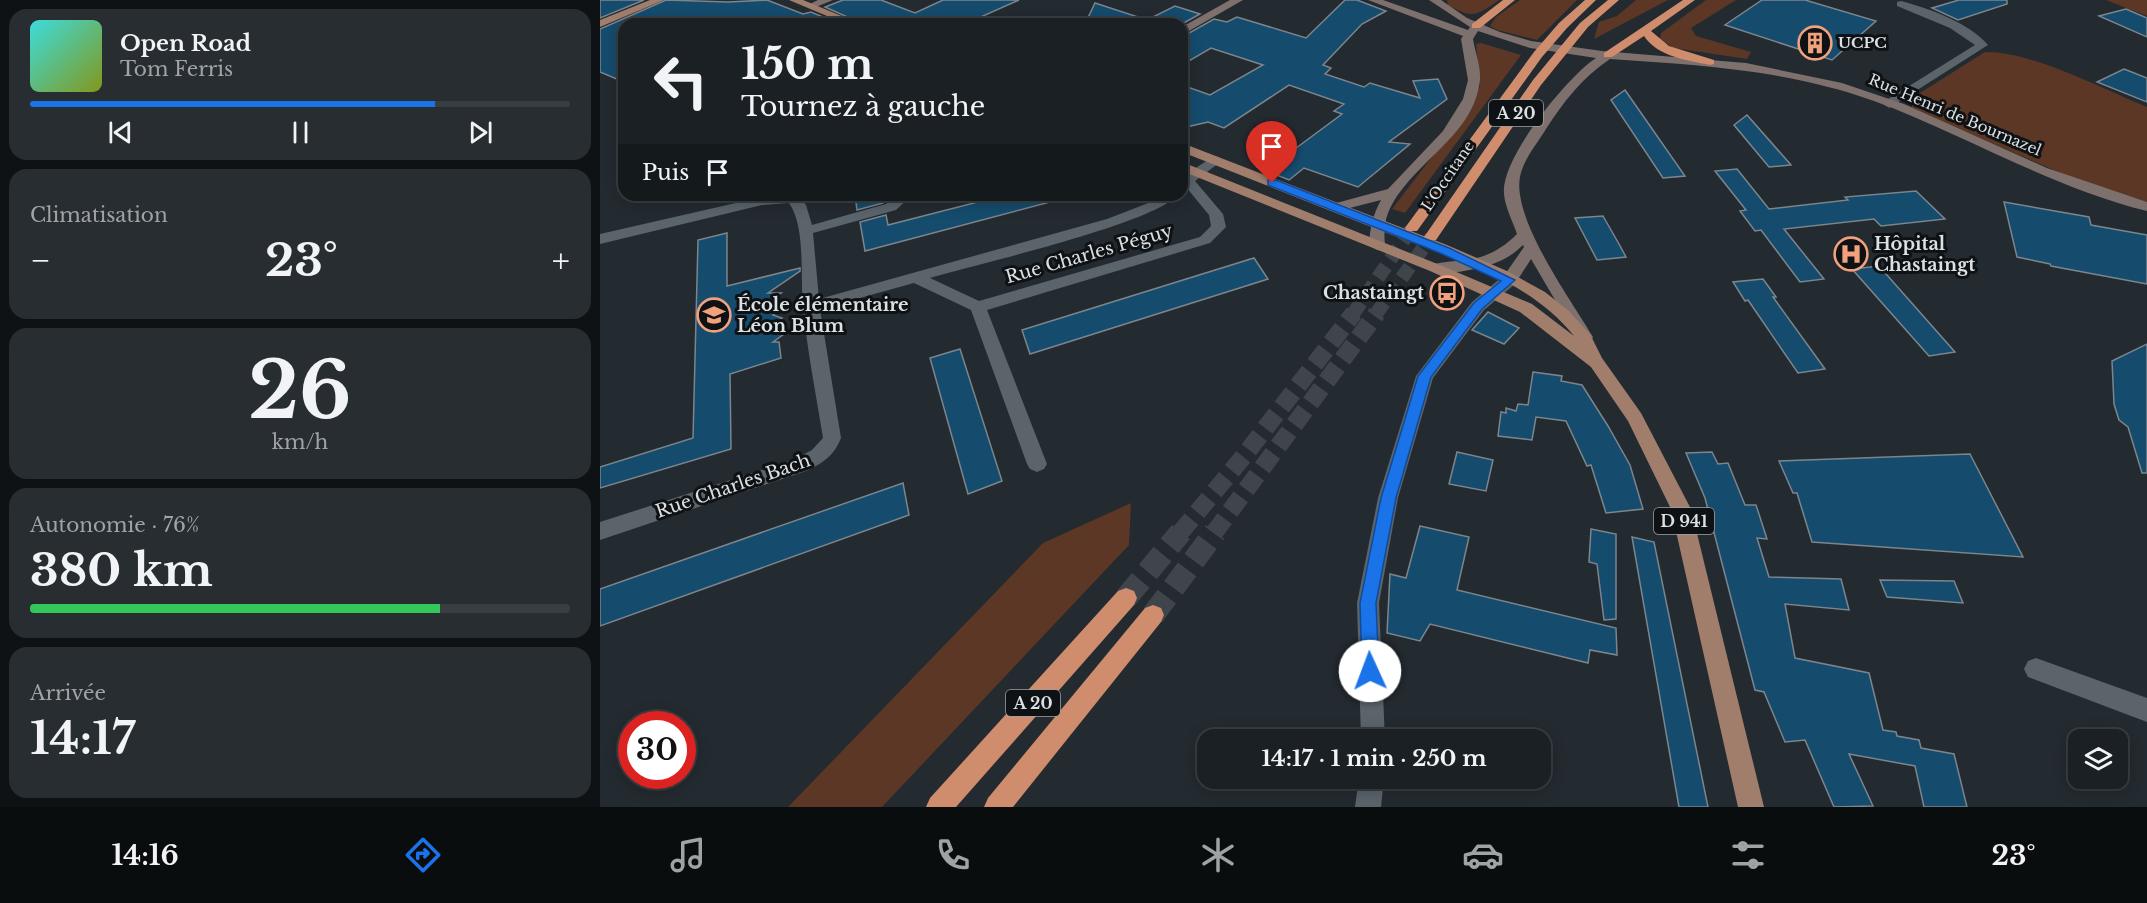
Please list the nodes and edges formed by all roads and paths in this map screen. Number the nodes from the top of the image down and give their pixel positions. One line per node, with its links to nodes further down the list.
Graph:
1 (659, 0): 17 (main road)
2 (794, 0): 14 (main road)
3 (828, 0): 14 (street)
4 (1238, 0): 18 (street)
5 (1373, 0): 15 (street)
6 (1411, 0): 15 (street)
7 (1422, 0): 19 (street)
8 (1434, 0): 19 (street)
9 (1509, 0): 19 (highway)
10 (1591, 0): 37 (highway, L'Occitane / A 20)
11 (1614, 0): 39 (highway, L'Occitane / A 20)
12 (1690, 0): 20 (highway)
13 (1901, 4): 23 (street)
14 (811, 6): 16 (main road)
15 (1390, 6): 19 (street)
16 (841, 18)
17 (600, 24)
18 (1188, 29)
19 (1472, 30): 21 (street, Rue Henri de Bournazel); 29 (street)
20 (1645, 30): 21 (highway); 22 (highway)
21 (1603, 59): 22 (street, Rue Henri de Bournazel); 41 (street)
22 (1710, 62): 23 (street, Rue Henri de Bournazel)
23 (1889, 104): 34 (street, Rue Henri de Bournazel)
24 (1188, 149): 25 (main road, D 941)
25 (1214, 160): 26 (street); 35 (main road, D 941)
26 (1188, 175)
27 (1188, 176): 42 (main road, D 941)
28 (1188, 177): 49 (street, Rue Charles Péguy)
29 (1394, 192): 35 (street); 36 (street)
30 (765, 201): 40 (street, Rue Charles Bach)
31 (798, 201): 38 (street, Rue Charles Bach)
32 (898, 201): 38 (street)
33 (1163, 201): 45 (street)
34 (2147, 207)
35 (1334, 208): 36 (main road, D 941)
36 (1384, 227): 42 (street); 43 (main road, D 941)
37 (1412, 228)
38 (805, 231): 48 (street, Rue Charles Bach)
39 (1431, 237)
40 (600, 239)
41 (1528, 241): 43 (street); 46 (street); 50 (street)
42 (1377, 245): 44 (main road, D 941)
43 (1478, 264): 44 (street); 46 (main road, D 941)
44 (1435, 268): 47 (main road, D 941)
45 (915, 277): 48 (street); 49 (street)
46 (1509, 280): 47 (street); 50 (main road, D 941)
47 (1492, 293): 51 (main road, D 941); 58 (street)
48 (811, 306): 53 (street, Rue Charles Bach)
49 (978, 307): 52 (street)
50 (1588, 341): 51 (main road, D 941)
51 (1597, 363): 63 (main road, D 941)
52 (1037, 464)
53 (600, 531)
54 (1126, 598): 60 (highway, A 20)
55 (1153, 615): 61 (highway, A 20)
56 (2036, 669): 57 (street)
57 (2147, 710)
58 (1373, 729)
59 (1370, 789): 62 (street)
60 (939, 807)
61 (997, 807)
62 (1368, 807)
63 (1751, 807)

